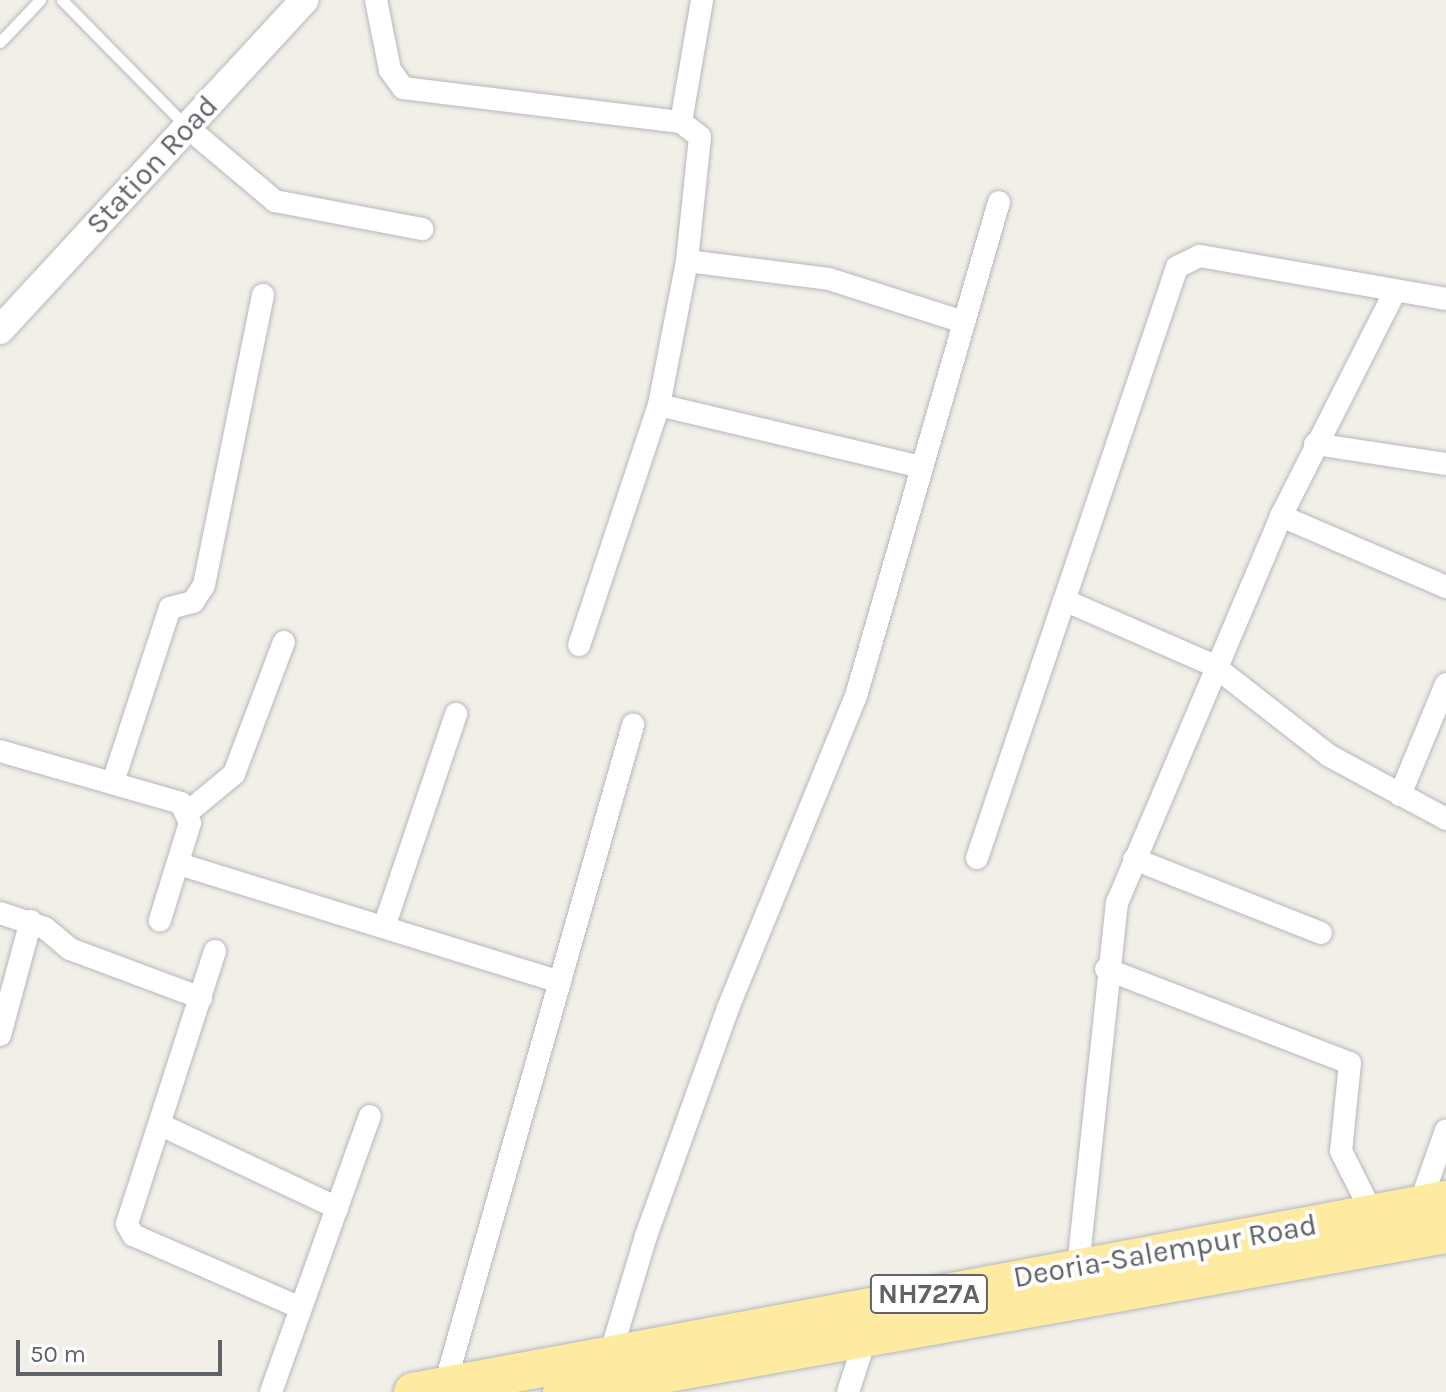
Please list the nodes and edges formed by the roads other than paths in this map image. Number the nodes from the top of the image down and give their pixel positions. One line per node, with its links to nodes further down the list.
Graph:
1 (40, 0): 6 (lane)
2 (62, 0): 8 (lane)
3 (304, 0): 8 (street, Station Road)
4 (376, 0): 7 (street)
5 (702, 0): 7 (street)
6 (0, 42)
7 (681, 122): 11 (street)
8 (187, 127): 10 (street); 16 (street, Station Road)
9 (999, 202): 15 (street)
10 (422, 229)
11 (687, 261): 15 (street); 17 (street)
12 (1395, 291): 14 (street); 18 (street); 23 (street)
13 (263, 295): 31 (street)
14 (1446, 299)
15 (964, 322): 20 (street)
16 (0, 330)
17 (659, 405): 20 (street); 25 (street)
18 (1315, 444): 19 (street); 21 (street)
19 (1446, 464)
20 (922, 467): 58 (street)
21 (1281, 516): 22 (street); 26 (street)
22 (1446, 587)
23 (1064, 600): 26 (street); 35 (street)
24 (284, 642): 33 (street)
25 (579, 645)
26 (1213, 665): 32 (street); 36 (street)
27 (1446, 684): 32 (street)
28 (456, 714): 41 (street)
29 (633, 725): 45 (street)
30 (0, 751): 31 (street)
31 (113, 782): 33 (street)
32 (1400, 795): 34 (street)
33 (188, 812): 37 (street)
34 (1446, 819)
35 (977, 858)
36 (1134, 859): 42 (street); 44 (street)
37 (179, 864): 39 (street); 41 (street)
38 (0, 913): 40 (street)
39 (160, 920)
40 (31, 921): 46 (street); 47 (street)
41 (384, 927): 45 (street)
42 (1321, 933)
43 (215, 951): 46 (street)
44 (1106, 969): 53 (street); 55 (street)
45 (560, 982): 59 (street)
46 (201, 998): 49 (street)
47 (0, 1035)
48 (370, 1116): 52 (street)
49 (161, 1125): 52 (street); 56 (street)
50 (1446, 1130): 51 (street)
51 (1433, 1202): 53 (highway, Deoria-Salempur Road / NH727A)
52 (337, 1208): 56 (street)
53 (1372, 1213): 55 (highway, Deoria-Salempur Road / NH727A)
54 (1446, 1234): 57 (highway, Deoria-Salempur Road / NH727A)
55 (1078, 1267): 58 (highway, Deoria-Salempur Road / NH727A)
56 (301, 1308): 60 (street)
57 (865, 1340): 61 (highway, Deoria-Salempur Road / NH727A); 62 (street)
58 (611, 1352): 59 (highway, Deoria-Salempur Road / NH727A)
59 (433, 1389)
60 (271, 1392)
61 (562, 1392)
62 (848, 1392)

